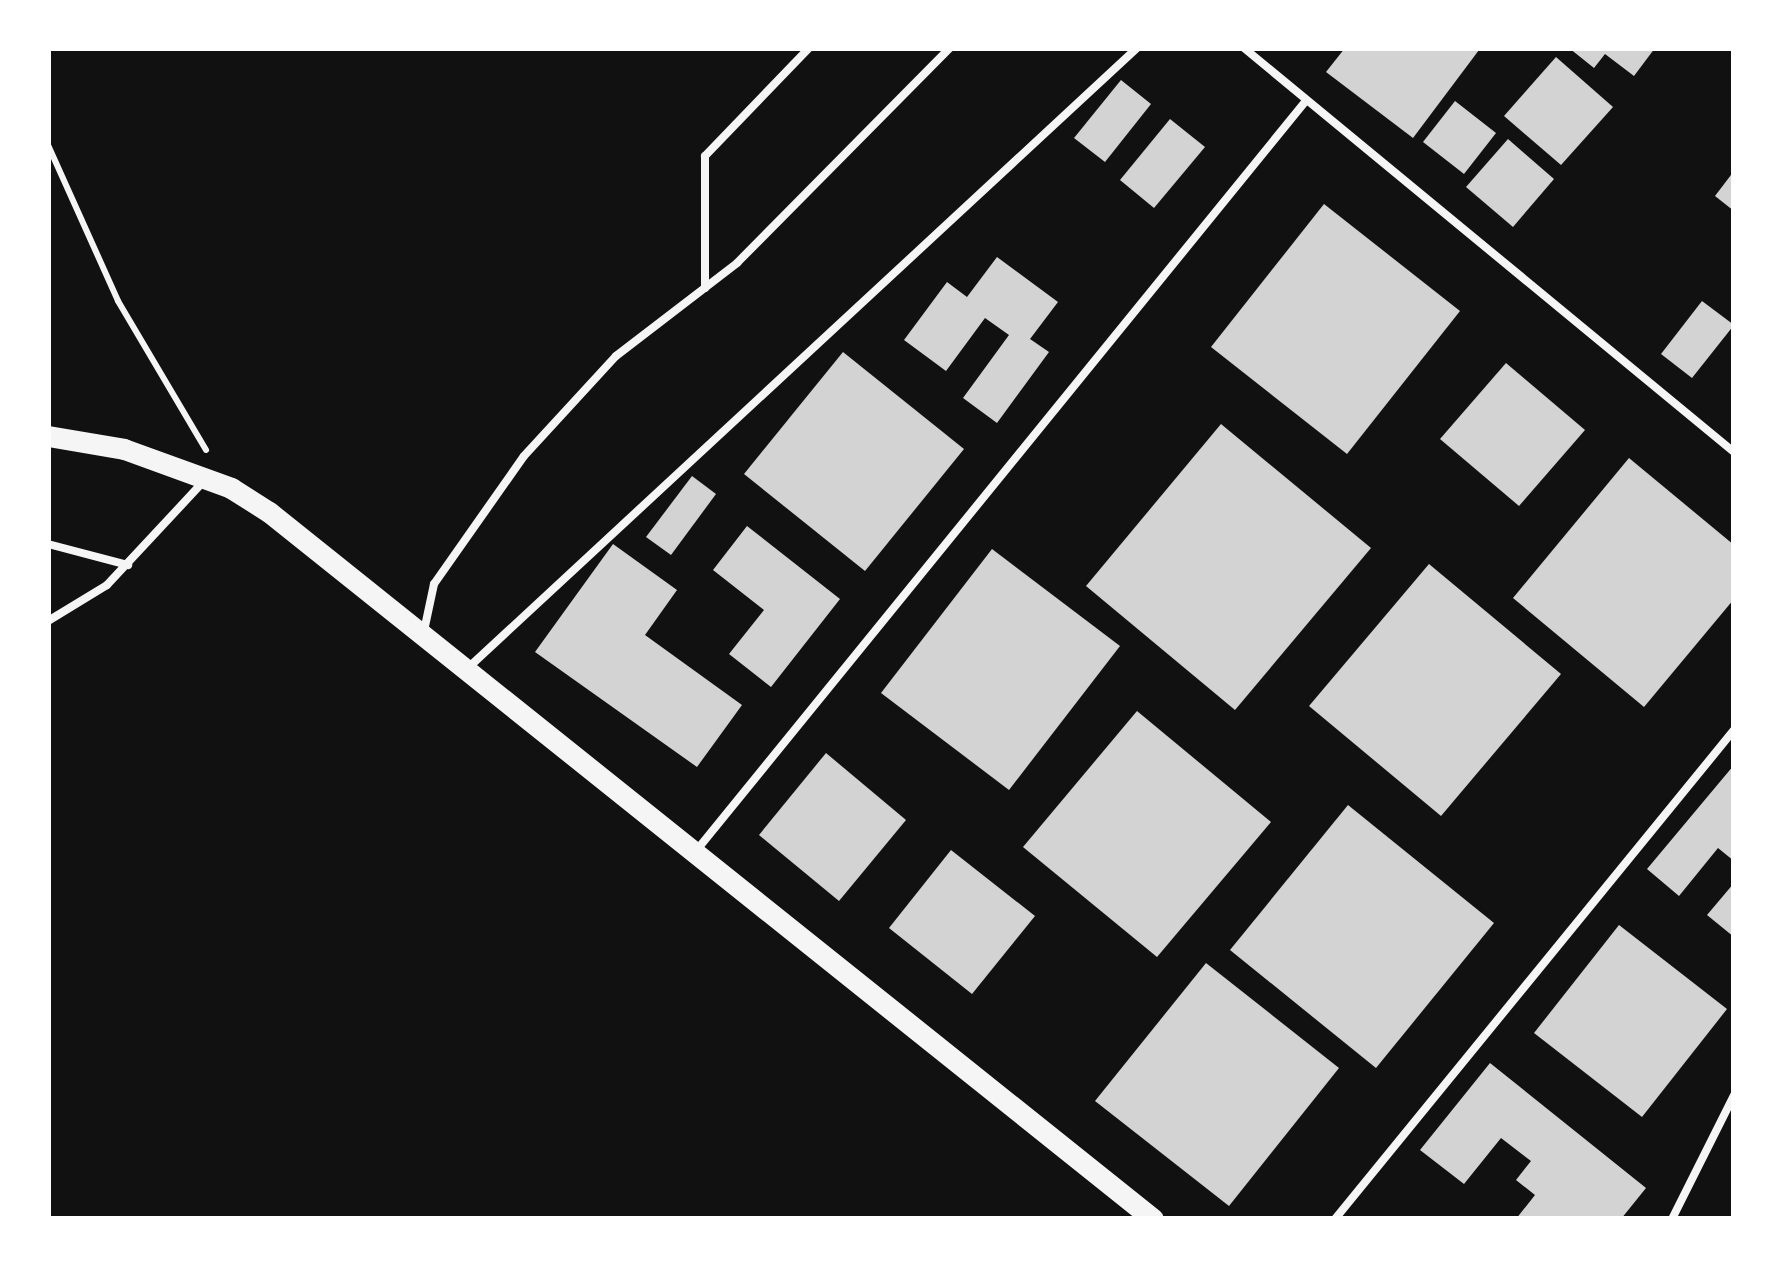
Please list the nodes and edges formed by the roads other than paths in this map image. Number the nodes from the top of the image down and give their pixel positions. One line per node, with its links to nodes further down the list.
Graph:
1 (809, 48): 6 (lane)
2 (950, 48): 6 (lane)
3 (1137, 48): 14 (lane)
4 (1244, 48): 5 (lane)
5 (1305, 102): 8 (lane); 16 (lane)
6 (705, 288): 13 (lane)
7 (48, 436): 9 (street)
8 (1734, 452)
9 (206, 478): 11 (lane); 13 (street)
10 (48, 544): 11 (lane)
11 (129, 565): 12 (lane)
12 (48, 621)
13 (424, 631): 14 (street)
14 (469, 667): 16 (street)
15 (1734, 730): 19 (lane)
16 (695, 852): 18 (street)
17 (1734, 1095): 20 (lane)
18 (1153, 1219)
19 (1335, 1219)
20 (1672, 1219)

